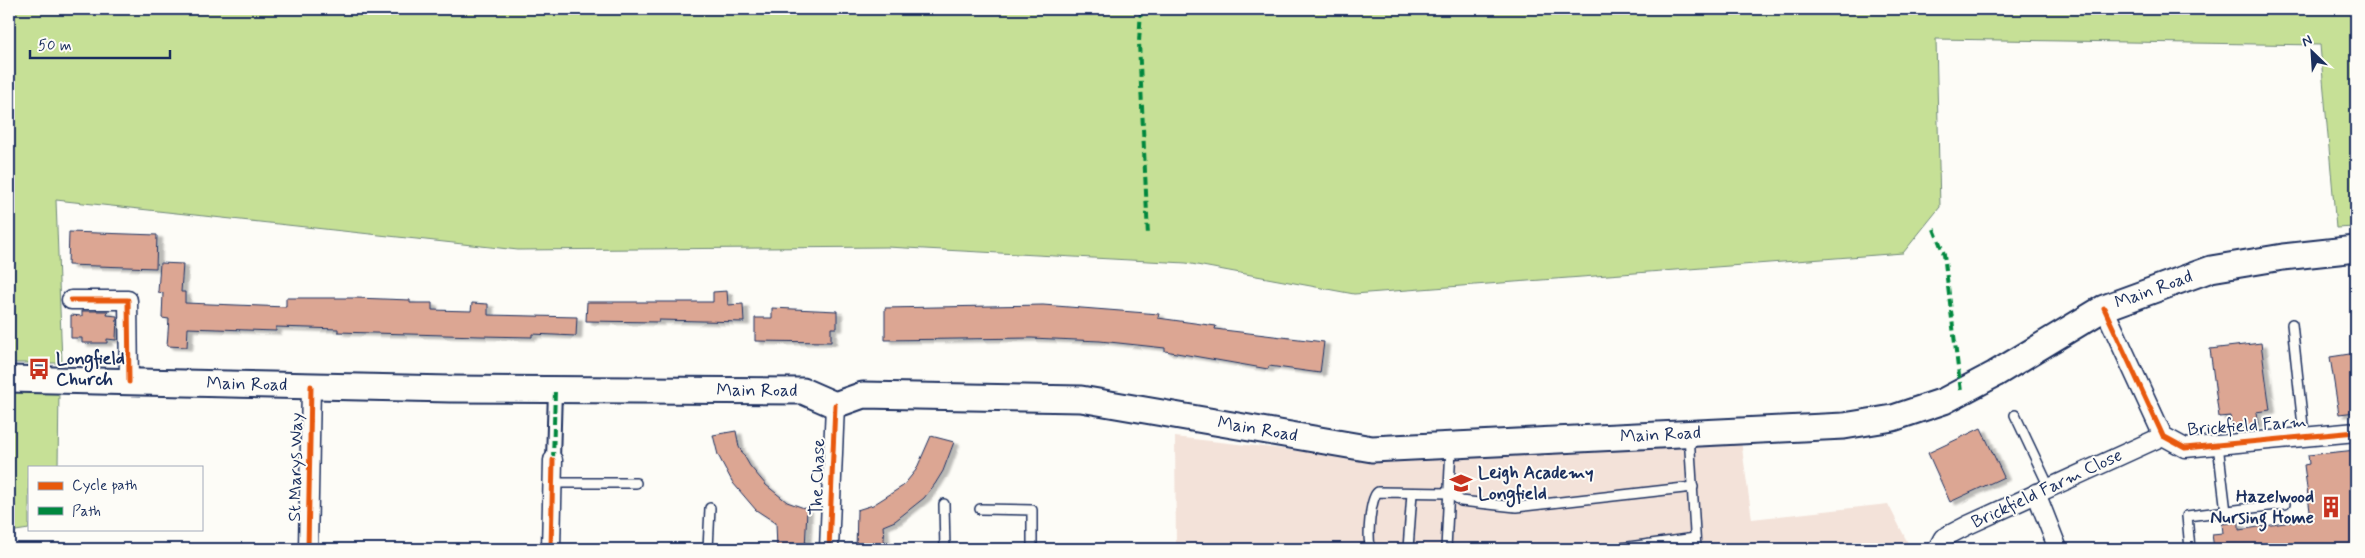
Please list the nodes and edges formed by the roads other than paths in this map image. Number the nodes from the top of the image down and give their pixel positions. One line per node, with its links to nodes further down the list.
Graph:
1 (2356, 249): 3 (main road, Main Road)
2 (71, 300): 6 (street)
3 (2104, 308): 11 (main road, Main Road); 13 (street, Brickfield Farm)
4 (2292, 324): 14 (lane)
5 (9, 380): 6 (main road, Main Road)
6 (129, 382): 7 (main road, Main Road)
7 (311, 386): 8 (main road, Main Road); 30 (street, St Marys Way)
8 (555, 390): 9 (main road, Main Road); 17 (street)
9 (835, 405): 16 (main road, Main Road); 33 (street, The Chase)
10 (2015, 415): 21 (lane)
11 (1689, 432): 16 (main road, Main Road); 20 (lane)
12 (2356, 432): 14 (street, Brickfield Farm)
13 (2164, 436): 15 (street, Brickfield Farm); 21 (street, Brickfield Farm Close)
14 (2304, 436): 15 (street, Brickfield Farm)
15 (2218, 445): 28 (lane)
16 (1451, 446): 23 (lane)
17 (553, 460): 19 (street)
18 (636, 483): 19 (lane)
19 (552, 484): 31 (street)
20 (1693, 487): 23 (lane); 29 (lane)
21 (2042, 490): 41 (street, Brickfield Farm Close); 42 (street)
22 (1412, 493): 23 (lane); 36 (lane); 37 (lane)
23 (1450, 493): 38 (lane)
24 (944, 504): 34 (lane)
25 (2285, 504): 28 (lane)
26 (710, 508): 32 (lane)
27 (980, 508): 35 (lane)
28 (2226, 512): 43 (lane)
29 (1695, 538): 39 (lane); 40 (lane)
30 (308, 549)
31 (551, 549)
32 (708, 549)
33 (829, 549)
34 (945, 549)
35 (1032, 549)
36 (1371, 549)
37 (1408, 549)
38 (1446, 549)
39 (1614, 549)
40 (1696, 549)
41 (1937, 549)
42 (2058, 549)
43 (2190, 549)

